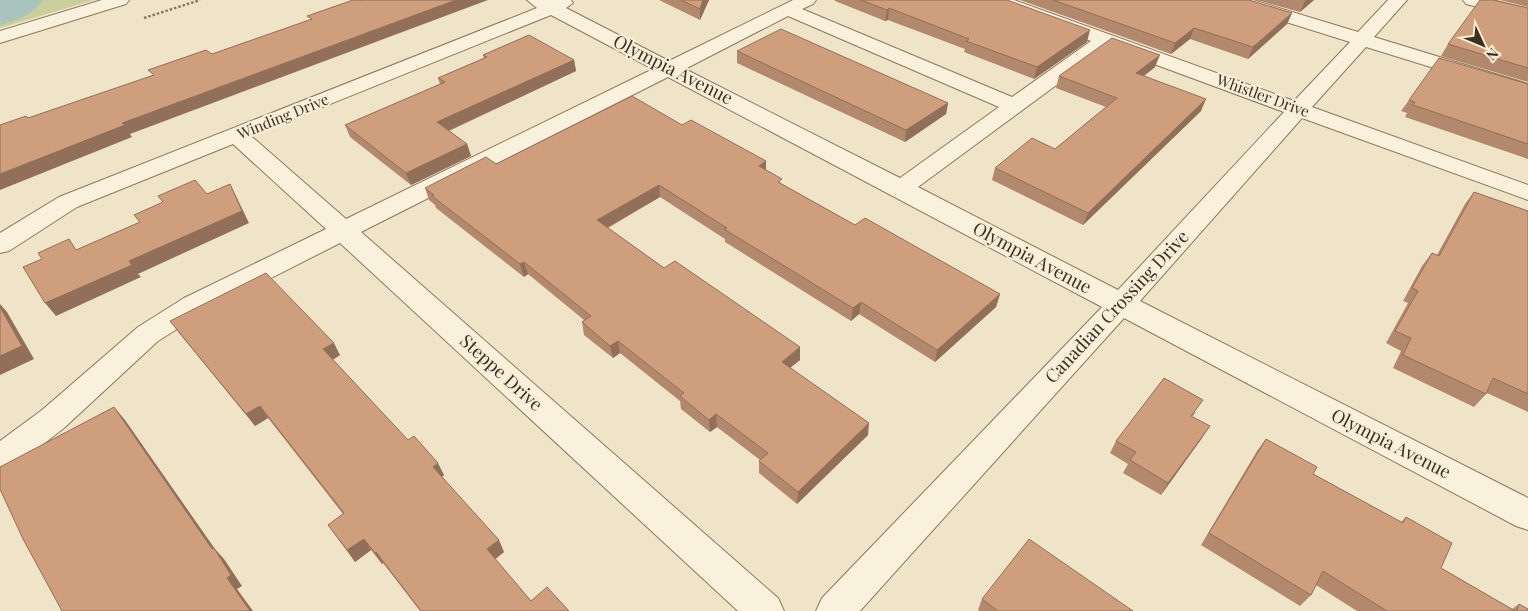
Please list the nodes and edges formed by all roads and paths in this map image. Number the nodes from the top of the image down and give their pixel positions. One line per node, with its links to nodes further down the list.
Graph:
1 (120, 0): 9 (street)
2 (997, 0): 10 (street, Whistler Drive)
3 (1235, 0): 11 (street)
4 (1398, 0): 11 (street, Canadian Crossing Drive)
5 (1472, 0): 8 (street)
6 (553, 3): 12 (street, Olympia Avenue); 16 (street, Winding Drive)
7 (797, 5): 12 (street); 14 (street)
8 (1528, 15)
9 (0, 37)
10 (1106, 39): 14 (street); 15 (street, Whistler Drive)
11 (1362, 40): 13 (street); 15 (street, Canadian Crossing Drive)
12 (670, 68): 17 (street, Olympia Avenue); 19 (street)
13 (1528, 91)
14 (1015, 106): 17 (street)
15 (1299, 109): 18 (street, Whistler Drive); 21 (street, Canadian Crossing Drive)
16 (237, 135): 19 (street, Steppe Drive); 20 (street, Winding Drive)
17 (900, 189): 21 (street, Olympia Avenue)
18 (1528, 193)
19 (343, 230): 22 (street); 24 (street, Steppe Drive)
20 (0, 245)
21 (1121, 304): 23 (street, Olympia Avenue); 25 (street, Canadian Crossing Drive)
22 (0, 459)
23 (1528, 515)
24 (765, 611)
25 (835, 611)

